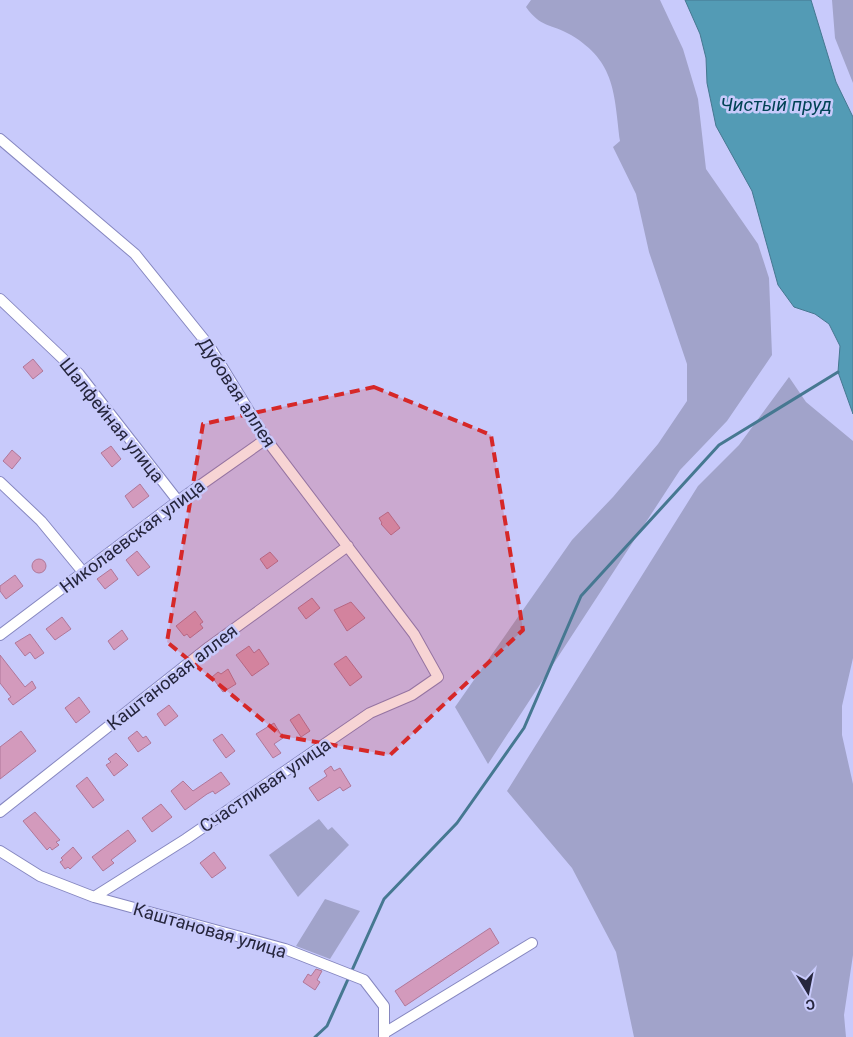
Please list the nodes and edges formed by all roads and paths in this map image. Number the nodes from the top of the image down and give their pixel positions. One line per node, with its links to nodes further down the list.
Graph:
1 (0, 140): 3 (street, Дубовая аллея)
2 (0, 299): 5 (street, Шалфейная улица)
3 (266, 439): 5 (street, Николаевская улица); 6 (street, Дубовая аллея)
4 (0, 482): 7 (street)
5 (178, 501): 7 (street, Николаевская улица)
6 (348, 546): 9 (street, Дубовая аллея); 10 (street, Каштановая аллея)
7 (82, 572): 8 (street, Николаевская улица)
8 (0, 635)
9 (438, 677): 12 (street, Счастливая улица)
10 (0, 812)
11 (0, 851): 12 (street, Каштановая улица)
12 (94, 897): 14 (street, Каштановая улица)
13 (532, 943): 14 (street)
14 (385, 1035)

